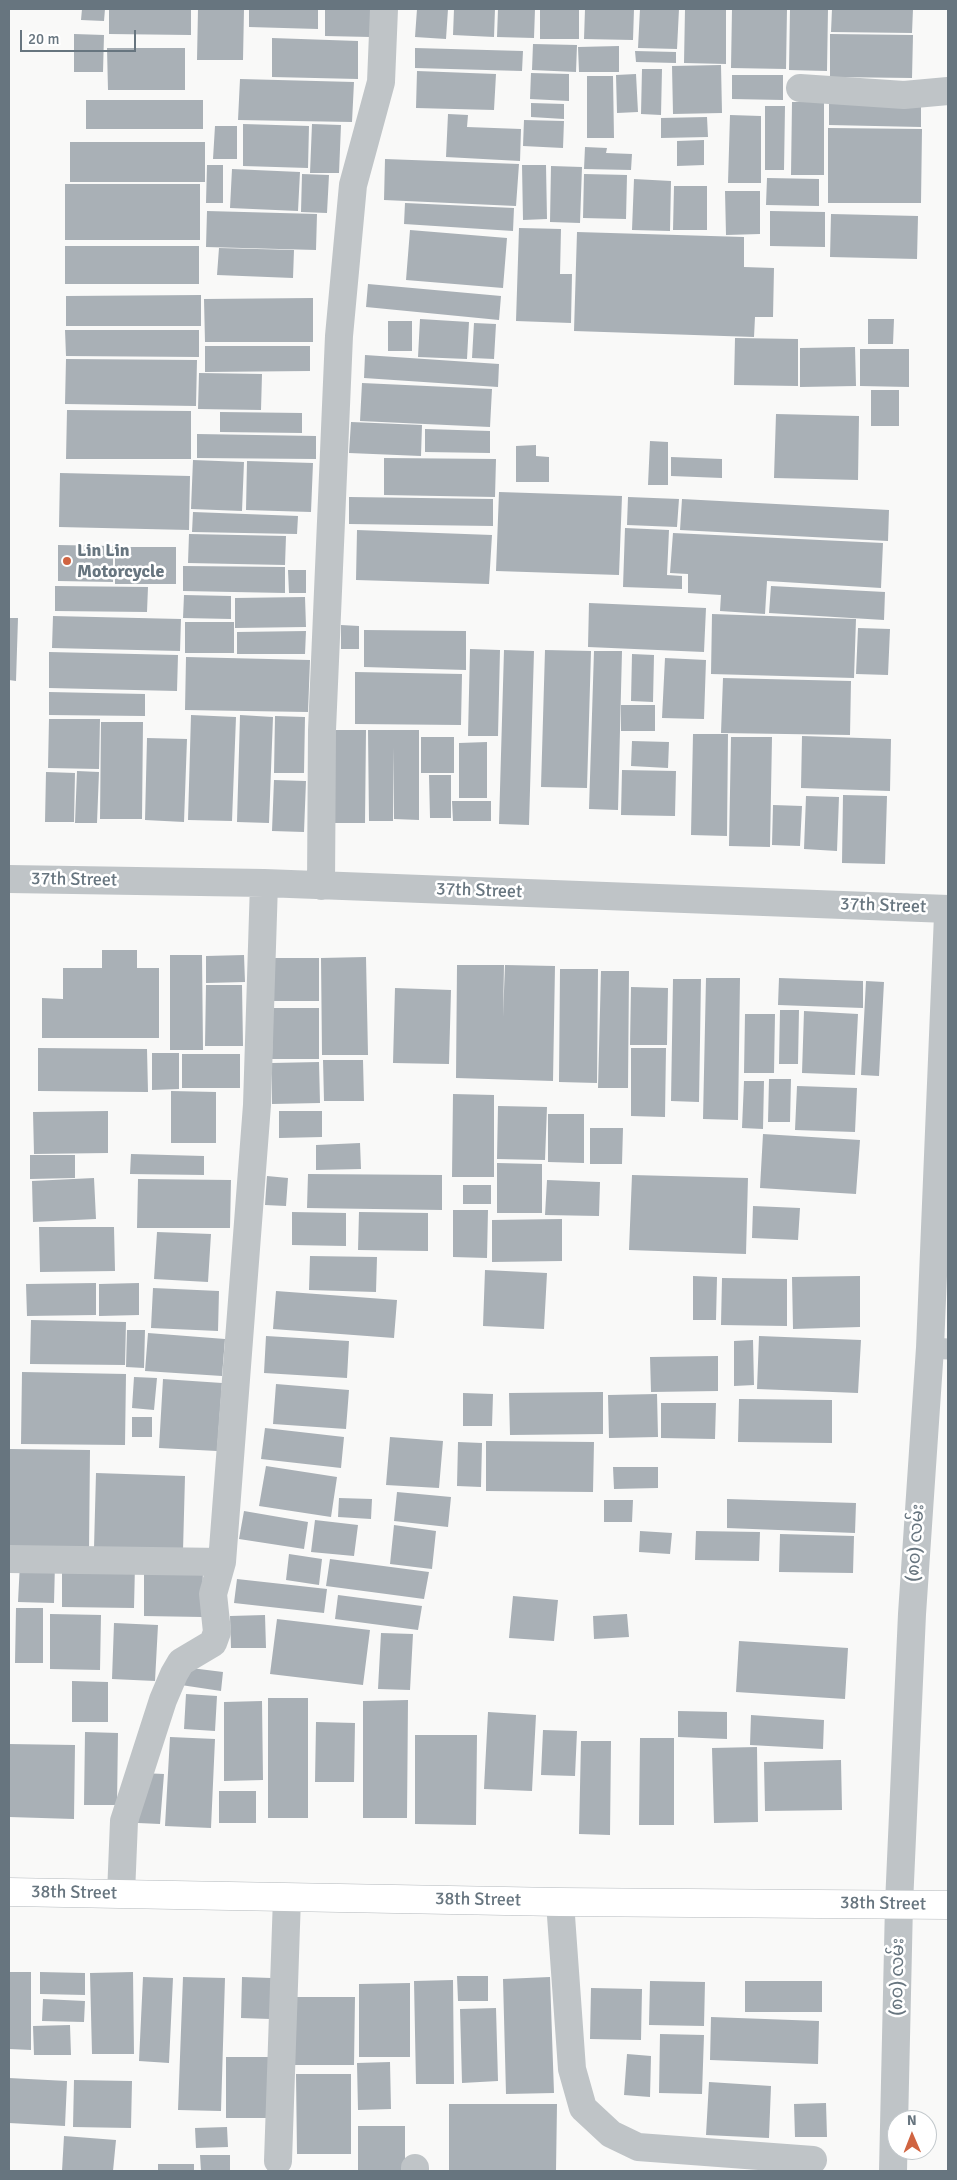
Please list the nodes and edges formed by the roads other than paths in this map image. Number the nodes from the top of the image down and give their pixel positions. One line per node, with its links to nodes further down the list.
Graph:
1 (384, 9): 6 (street)
2 (800, 88): 3 (street)
3 (948, 91)
4 (9, 879): 5 (street, 37th Street)
5 (264, 883): 6 (street, 37th Street); 11 (street)
6 (321, 886): 7 (street, 37th Street)
7 (948, 909)
8 (948, 915): 9 (street, (၈၀) လမ်း)
9 (939, 1349): 16 (street, (၈၀) လမ်း)
10 (9, 1559): 11 (street)
11 (222, 1562): 13 (street)
12 (9, 1892): 13 (main road, 38th Street)
13 (121, 1894): 14 (main road, 38th Street)
14 (287, 1897): 15 (main road, 38th Street); 19 (street)
15 (560, 1902): 16 (main road, 38th Street); 18 (street)
16 (899, 1904): 17 (main road, 38th Street); 20 (street, (၈၀) လမ်း)
17 (948, 1905)
18 (813, 2160)
19 (278, 2161)
20 (893, 2171)

